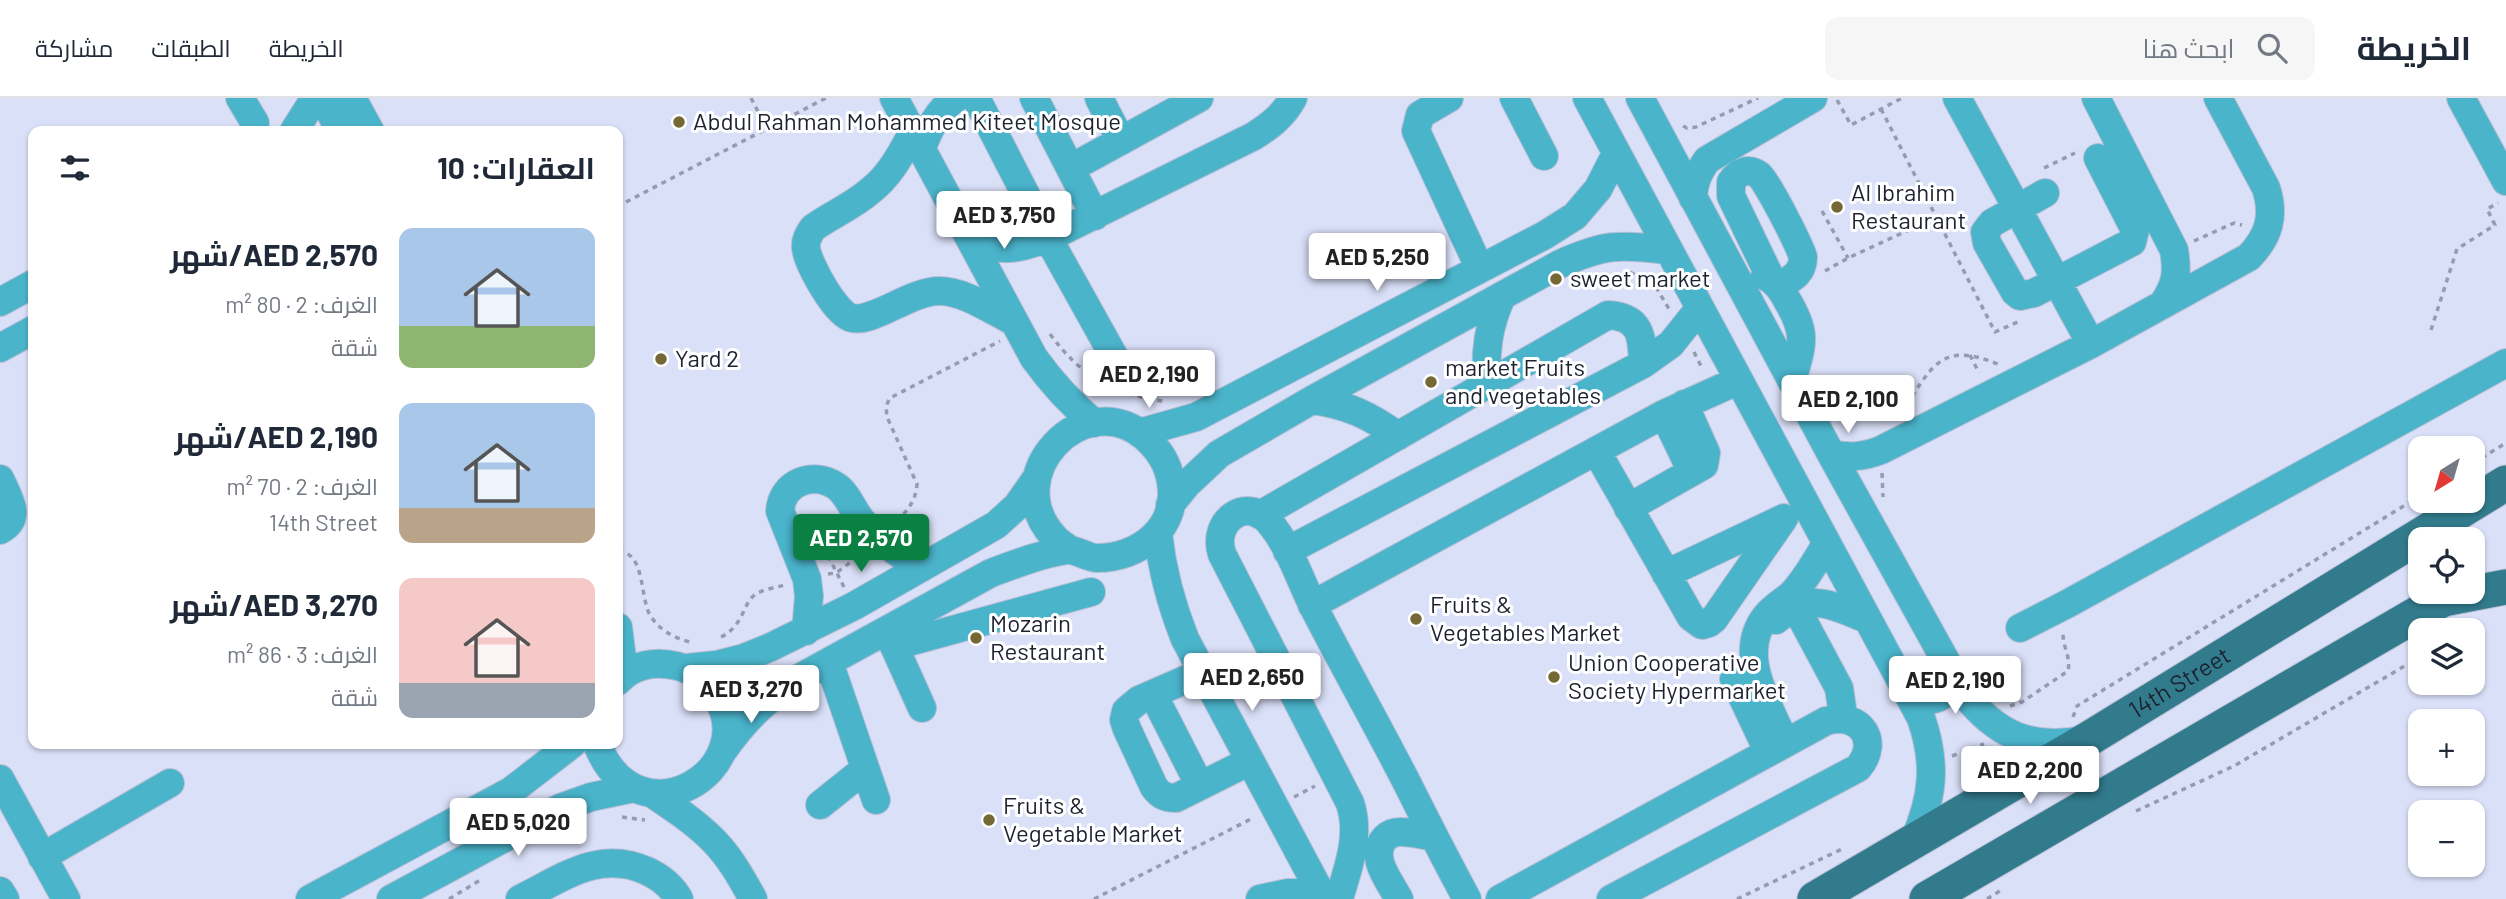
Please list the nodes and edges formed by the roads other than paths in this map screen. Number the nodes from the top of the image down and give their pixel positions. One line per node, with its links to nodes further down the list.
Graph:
1 (240, 98): 21 (street)
2 (315, 98): 22 (street)
3 (323, 98): 23 (street)
4 (352, 98): 24 (street)
5 (894, 98): 25 (street)
6 (956, 98): 25 (street)
7 (976, 98): 36 (street)
8 (1099, 98): 26 (street)
9 (1199, 98): 26 (street)
10 (1293, 98): 35 (street)
11 (1449, 98): 40 (street)
12 (1514, 98): 29 (street)
13 (1587, 98): 27 (street)
14 (1640, 98): 33 (street)
15 (1813, 98): 33 (street)
16 (1957, 98): 34 (street)
17 (2096, 98): 45 (street)
18 (2218, 98): 45 (street)
19 (2461, 98): 32 (street)
20 (1040, 100): 30 (street)
21 (255, 123)
22 (297, 126)
23 (337, 126)
24 (367, 126)
25 (917, 140): 37 (street); 47 (street)
26 (1121, 141): 30 (street)
27 (1616, 154): 38 (street); 40 (street)
28 (2088, 154): 41 (street)
29 (1544, 156)
30 (1071, 168): 35 (street)
31 (2044, 181): 34 (street)
32 (2506, 181)
33 (1693, 198): 39 (street)
34 (2017, 208): 41 (street); 41 (street)
35 (1095, 216): 36 (street)
36 (1048, 238): 37 (street); 51 (street)
37 (971, 241): 47 (street)
38 (1667, 250): 43 (street); 46 (street)
39 (1728, 264): 55 (street); 55 (street)
40 (1479, 267): 60 (street)
41 (2057, 281): 49 (street)
42 (28, 287): 44 (street)
43 (1502, 296): 56 (street); 57 (street)
44 (0, 302)
45 (2163, 304): 49 (street)
46 (1699, 310): 53 (street); 54 (street)
47 (1016, 326): 59 (street)
48 (28, 333): 50 (street)
49 (2091, 344): 63 (street)
50 (0, 348)
51 (1116, 360)
52 (2506, 363): 87 (street)
53 (1643, 364): 56 (street); 75 (street)
54 (1737, 381): 58 (street); 69 (street)
55 (1792, 381): 63 (street)
56 (1488, 384): 61 (street)
57 (1312, 400): 61 (street); 67 (street)
58 (1674, 409): 62 (street); 68 (street)
59 (1094, 423): 60 (street); 65 (street)
60 (1139, 433): 67 (street)
61 (1398, 436): 70 (street)
62 (1597, 452): 68 (street); 84 (street)
63 (1831, 454): 92 (street)
64 (0, 479): 71 (street)
65 (1036, 479): 74 (street); 77 (street)
66 (2506, 483): 100 (main road, 14th Street)
67 (1170, 505): 72 (street)
68 (1628, 508): 78 (street)
69 (1795, 512): 73 (street); 78 (street); 78 (street)
70 (1261, 515): 75 (street); 120 (street)
71 (0, 530)
72 (1157, 533): 74 (street); 93 (street)
73 (1826, 544): 86 (street); 101 (street)
74 (1070, 550): 89 (street)
75 (1287, 551): 84 (street)
76 (2506, 561): 79 (main road)
77 (920, 568): 88 (street); 88 (street)
78 (1666, 574)
79 (2485, 574)
80 (2506, 586): 81 (main road)
81 (2485, 589)
82 (1091, 592): 89 (street)
83 (2433, 604): 116 (main road)
84 (1312, 605): 114 (street)
85 (1801, 617): 99 (street)
86 (1867, 620): 96 (street); 101 (street)
87 (2020, 628)
88 (806, 631): 90 (street)
89 (891, 638): 91 (street); 98 (street)
90 (691, 655): 94 (street); 104 (street)
91 (829, 662): 104 (street); 106 (street)
92 (1948, 665): 96 (street); 100 (street)
93 (1203, 672): 97 (street); 105 (street)
94 (623, 676)
95 (1734, 679): 101 (street)
96 (1909, 693): 115 (street)
97 (1153, 694): 109 (street); 109 (street)
98 (922, 708)
99 (1838, 717): 101 (street); 132 (street)
100 (2077, 730): 111 (main road, 14th Street)
101 (1784, 743): 131 (street)
102 (566, 749): 123 (street)
103 (599, 749): 110 (street)
104 (722, 752): 110 (street)
105 (1250, 761): 109 (street); 120 (street)
106 (865, 769): 112 (street); 113 (street)
107 (0, 779): 117 (street)
108 (170, 783): 117 (street)
109 (1200, 786)
110 (644, 791): 118 (street); 127 (street)
111 (1993, 795): 115 (main road, 14th Street); 116 (main road)
112 (876, 800)
113 (820, 805)
114 (1434, 837): 129 (street); 130 (street)
115 (1914, 841): 133 (main road, 14th Street)
116 (2019, 844): 134 (main road)
117 (42, 857): 122 (street)
118 (423, 888): 124 (street)
119 (0, 891): 121 (street)
120 (1328, 897): 128 (street)
121 (5, 899)
122 (66, 899)
123 (310, 899)
124 (391, 899)
125 (520, 899): 126 (street)
126 (679, 899)
127 (753, 899)
128 (1260, 899)
129 (1399, 899)
130 (1467, 899)
131 (1500, 899)
132 (1611, 899)
133 (1815, 899)
134 (1927, 899)

